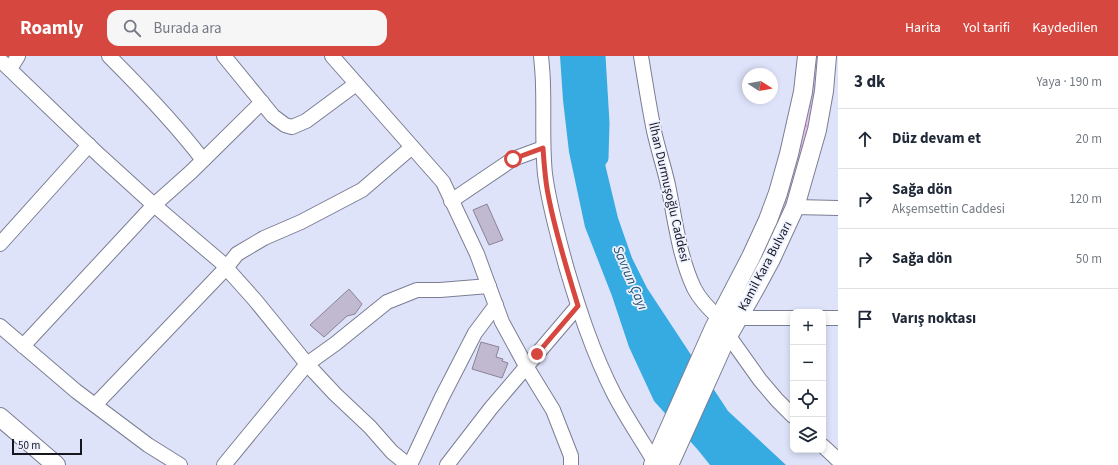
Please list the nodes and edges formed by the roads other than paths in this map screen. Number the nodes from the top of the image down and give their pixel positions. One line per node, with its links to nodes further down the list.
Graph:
1 (18, 56): 9 (street)
2 (109, 56): 15 (street)
3 (224, 56): 11 (street)
4 (332, 56): 10 (street)
5 (541, 56): 14 (street)
6 (641, 56): 30 (street, İlhan Durmuşoğlu Caddesi)
7 (808, 56): 30 (main road, Kamil Kara Bulvarı)
8 (827, 56): 18 (main road, Kamil Kara Bulvarı)
9 (5, 65): 12 (street)
10 (356, 84): 11 (street); 13 (street)
11 (262, 102): 15 (street)
12 (89, 145): 17 (street); 20 (street)
13 (412, 147): 16 (street); 21 (street)
14 (543, 148): 16 (street); 24 (street)
15 (203, 160): 17 (street)
16 (451, 201): 22 (street)
17 (154, 205): 21 (street); 31 (street)
18 (795, 207): 19 (street); 25 (main road, Kamil Kara Bulvarı)
19 (838, 208)
20 (0, 244)
21 (226, 268): 32 (street); 34 (street)
22 (489, 286): 23 (street); 32 (street)
23 (496, 305): 33 (street); 43 (street)
24 (578, 306): 33 (street); 39 (street)
25 (738, 318): 26 (street); 30 (main road, Kamil Kara Bulvarı)
26 (790, 318)
27 (826, 318): 28 (street)
28 (838, 318)
29 (0, 326): 31 (street)
30 (721, 331): 35 (street, İlhan Durmuşoğlu Caddesi); 39 (main road, Kamil Kara Bulvarı)
31 (23, 346): 34 (street)
32 (307, 364): 42 (street); 43 (street)
33 (526, 366): 44 (street); 45 (street)
34 (95, 405): 41 (street)
35 (790, 413)
36 (0, 417): 40 (main road)
37 (826, 449): 38 (street)
38 (838, 460)
39 (661, 462)
40 (56, 465)
41 (180, 465)
42 (224, 465)
43 (409, 465)
44 (447, 465)
45 (571, 465)

